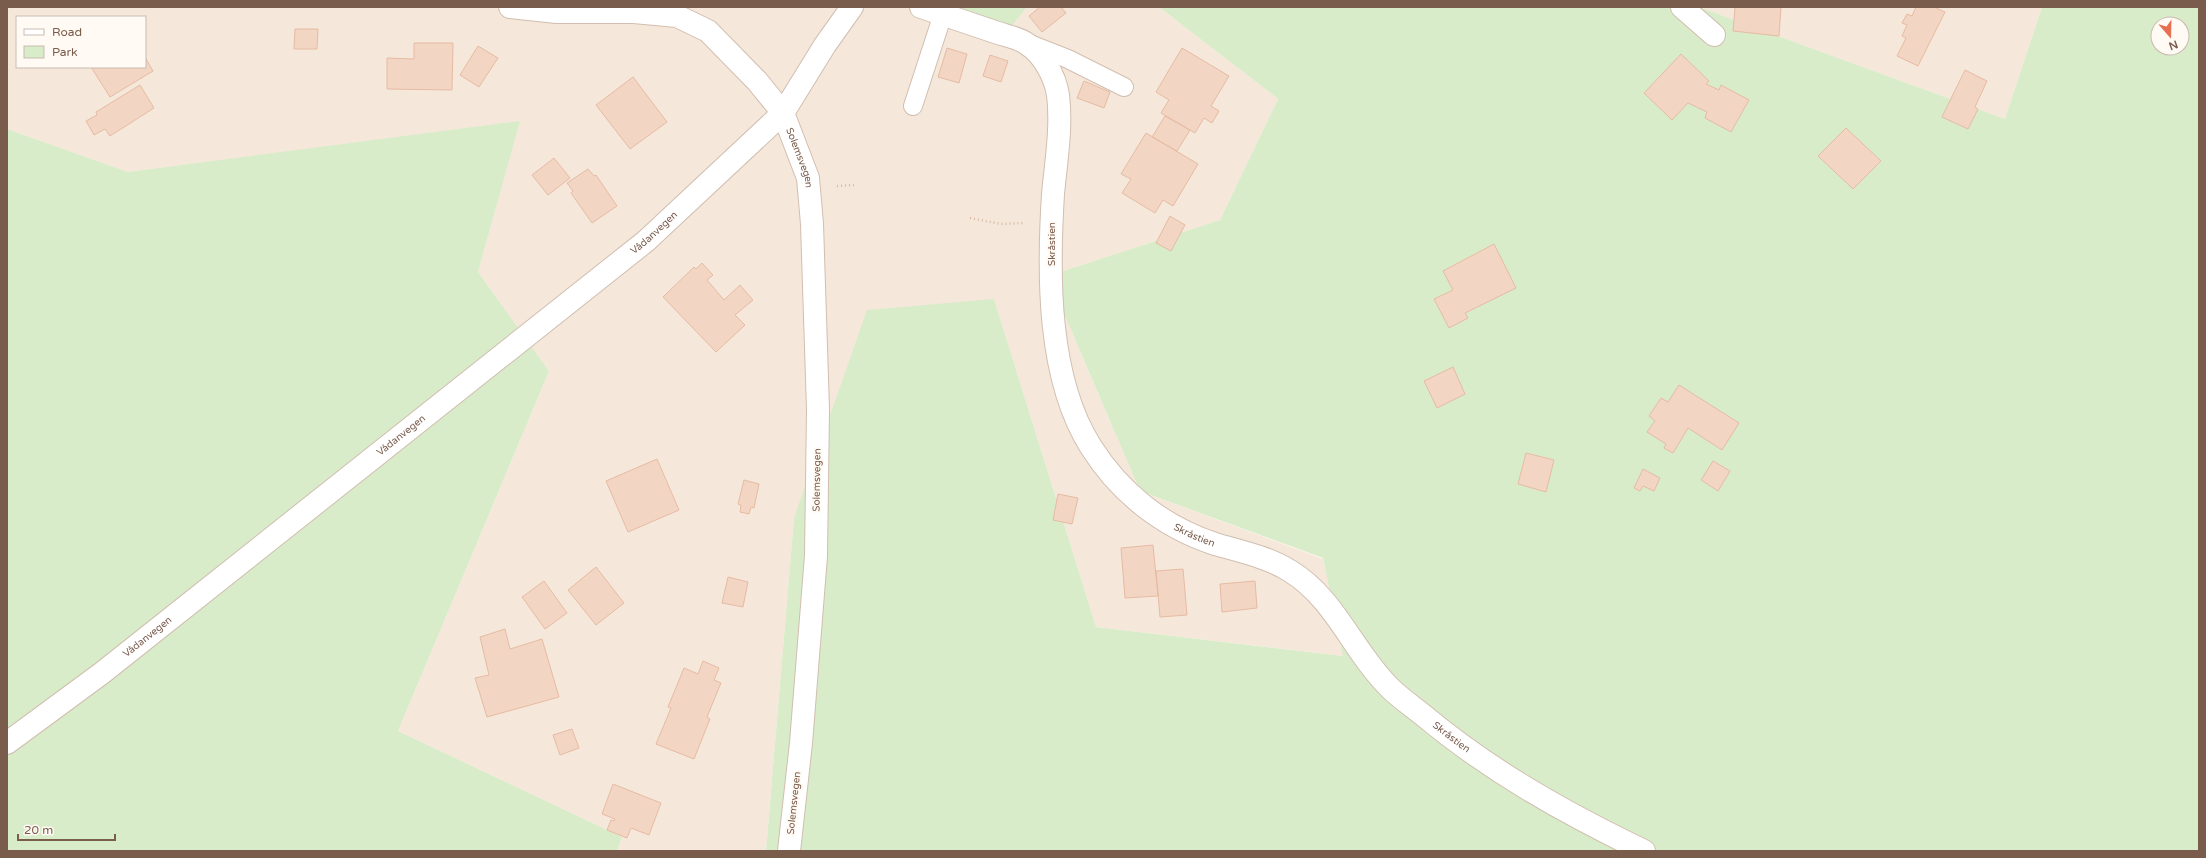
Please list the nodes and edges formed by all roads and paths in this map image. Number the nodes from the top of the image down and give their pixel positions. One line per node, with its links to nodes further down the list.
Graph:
1 (510, 7): 10 (street)
2 (852, 7): 10 (street, Vådanvegen)
3 (922, 7): 5 (street, Skråstien)
4 (1682, 7): 6 (street)
5 (943, 14): 7 (street, Skråstien); 9 (lane)
6 (1714, 35)
7 (1026, 43): 8 (lane, Skråstien); 12 (street, Skråstien)
8 (1124, 87)
9 (913, 106)
10 (783, 112): 13 (street, Vådanvegen); 14 (street, Solemsvegen)
11 (970, 218): 12 (path)
12 (1052, 219): 15 (street, Skråstien)
13 (7, 743)
14 (789, 851)
15 (1644, 851)

